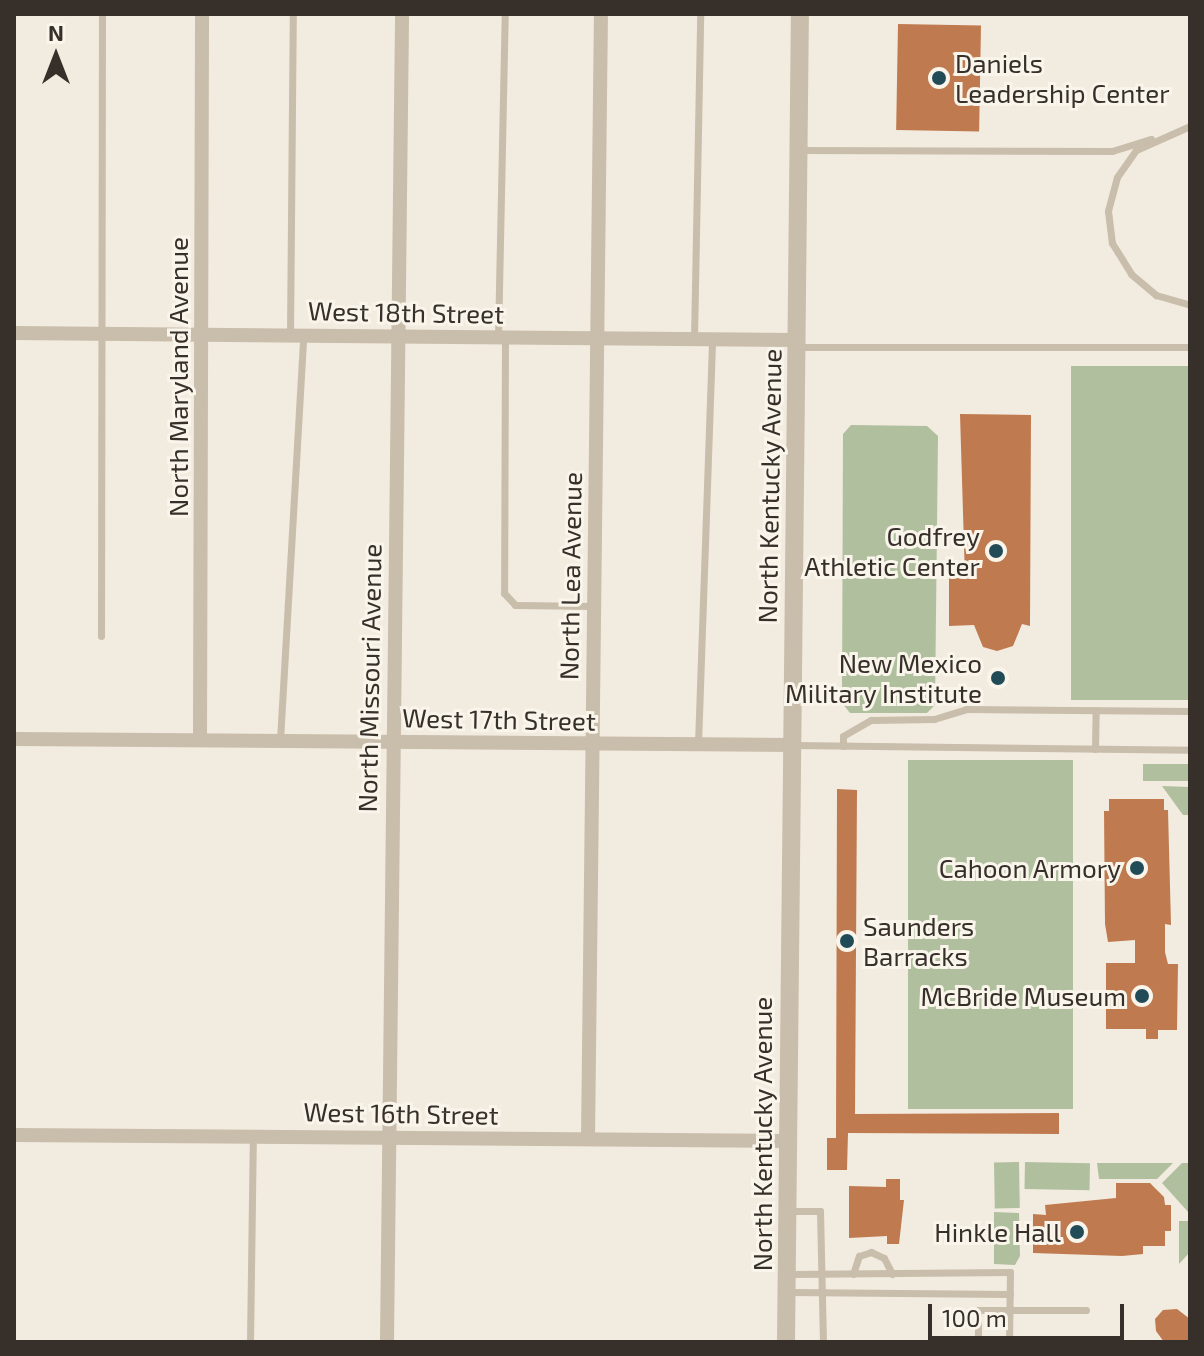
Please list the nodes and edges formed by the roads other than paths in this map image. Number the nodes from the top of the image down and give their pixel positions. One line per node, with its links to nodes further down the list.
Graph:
1 (102, 14): 16 (lane)
2 (202, 14): 17 (street, North Maryland Avenue)
3 (293, 14): 18 (lane)
4 (402, 14): 19 (street, North Missouri Avenue)
5 (505, 14): 20 (lane)
6 (601, 14): 21 (street, North Lea Avenue)
7 (700, 14): 22 (lane)
8 (800, 14): 11 (street, North Kentucky Avenue)
9 (1190, 126): 10 (lane)
10 (1151, 139): 12 (lane); 13 (lane)
11 (799, 150): 12 (lane); 24 (street, North Kentucky Avenue)
12 (1112, 151): 13 (lane)
13 (1125, 161): 14 (lane)
14 (1190, 305)
15 (14, 333): 16 (street, West 18th Street)
16 (101, 334): 17 (street, West 18th Street); 27 (lane)
17 (203, 334): 18 (street, West 18th Street); 31 (street, North Maryland Avenue)
18 (297, 335): 19 (street, West 18th Street); 32 (lane)
19 (398, 336): 20 (street, West 18th Street); 33 (street, North Missouri Avenue)
20 (501, 337): 21 (street, West 18th Street); 26 (lane)
21 (597, 338): 22 (street, West 18th Street); 26 (street, North Lea Avenue)
22 (694, 339): 23 (street, West 18th Street)
23 (712, 339): 24 (street, West 18th Street); 35 (lane)
24 (797, 343): 25 (lane); 36 (street, North Kentucky Avenue)
25 (1190, 347)
26 (594, 606): 34 (street, North Lea Avenue)
27 (101, 636)
28 (1096, 710): 29 (lane); 37 (lane); 38 (lane)
29 (1190, 711)
30 (14, 739): 31 (street, West 17th Street)
31 (200, 740): 32 (street, West 17th Street)
32 (280, 741): 33 (street, West 17th Street)
33 (392, 741): 34 (street, West 17th Street); 42 (street, North Missouri Avenue)
34 (592, 744): 35 (street, West 17th Street); 43 (street, North Lea Avenue)
35 (698, 744): 36 (street, West 17th Street)
36 (791, 745): 37 (lane); 44 (street, North Kentucky Avenue)
37 (843, 746): 38 (lane)
38 (1095, 749): 39 (lane)
39 (1190, 750)
40 (14, 1135): 41 (street, West 16th Street)
41 (253, 1136): 42 (street, West 16th Street); 54 (lane)
42 (389, 1137): 43 (street, West 16th Street); 55 (street, North Missouri Avenue)
43 (588, 1139): 44 (street, West 16th Street)
44 (787, 1141): 45 (street, North Kentucky Avenue)
45 (787, 1211): 46 (lane); 49 (street, North Kentucky Avenue)
46 (821, 1274): 47 (lane); 49 (lane); 50 (lane)
47 (853, 1274): 48 (lane); 48 (lane)
48 (892, 1274): 51 (lane)
49 (787, 1283): 50 (lane); 56 (street, North Kentucky Avenue)
50 (821, 1292): 51 (lane); 57 (lane)
51 (1010, 1294): 52 (lane)
52 (1009, 1310): 53 (lane); 58 (lane); 59 (lane)
53 (1086, 1310)
54 (250, 1342)
55 (387, 1342)
56 (786, 1342)
57 (823, 1342)
58 (978, 1342)
59 (1009, 1342)

